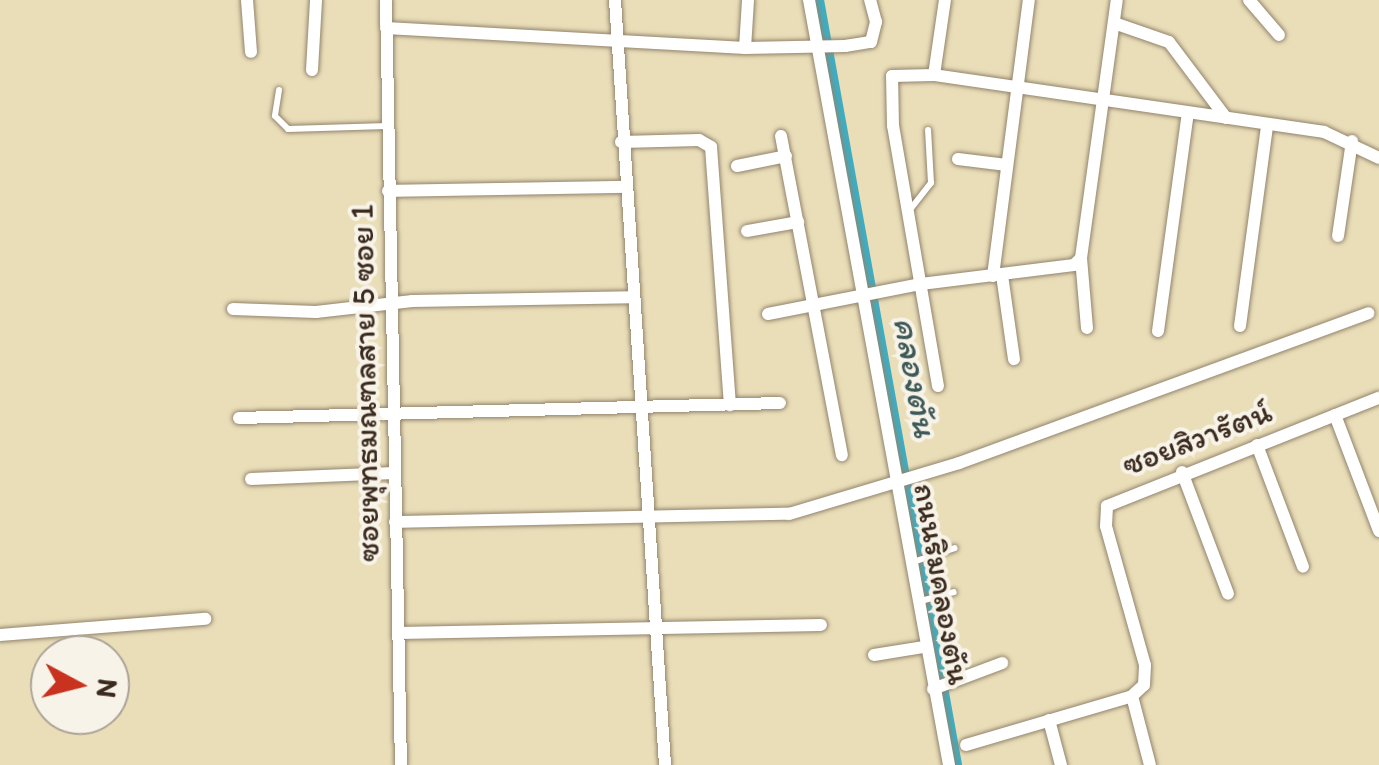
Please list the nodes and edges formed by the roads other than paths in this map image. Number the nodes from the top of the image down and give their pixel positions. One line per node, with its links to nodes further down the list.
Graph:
1 (247, 0): 18 (street)
2 (316, 0): 19 (street)
3 (386, 0): 13 (street, ซอยพุทธมณฑลสาย 5 ซอย 1)
4 (615, 0): 15 (street)
5 (748, 0): 17 (street)
6 (809, 0): 16 (street, ถนนริมคลองตัน)
7 (870, 0): 16 (street)
8 (945, 0): 20 (street)
9 (1028, 0): 21 (street)
10 (1117, 0): 12 (street)
11 (1249, 0): 14 (street)
12 (1114, 22): 23 (street); 25 (street)
13 (386, 28): 15 (street); 27 (street, ซอยพุทธมณฑลสาย 5 ซอย 1)
14 (1279, 35)
15 (614, 41): 17 (street); 30 (street)
16 (820, 47): 17 (street); 46 (street, ถนนริมคลองตัน)
17 (745, 48)
18 (251, 52)
19 (312, 70)
20 (934, 76): 21 (street); 39 (street)
21 (1017, 87): 23 (street); 35 (street)
22 (279, 90): 27 (lane)
23 (1104, 100): 24 (street); 43 (street)
24 (1188, 113): 25 (street); 55 (street)
25 (1226, 118): 26 (street)
26 (1267, 125): 31 (street); 53 (street)
27 (387, 126): 38 (street, ซอยพุทธมณฑลสาย 5 ซอย 1)
28 (928, 130): 39 (lane)
29 (782, 136): 32 (street)
30 (621, 142): 37 (street); 60 (street)
31 (1352, 142): 33 (street); 42 (street)
32 (786, 156): 36 (street); 40 (street)
33 (1379, 158)
34 (958, 159): 35 (street)
35 (1007, 165): 44 (street)
36 (737, 166)
37 (624, 187): 38 (street); 47 (street)
38 (388, 192): 48 (street, ซอยพุทธมณฑลสาย 5 ซอย 1)
39 (908, 212): 45 (street)
40 (798, 222): 41 (street); 49 (street)
41 (747, 232)
42 (1338, 236)
43 (1080, 258): 44 (street); 54 (street)
44 (998, 275): 45 (street); 56 (street)
45 (921, 284): 46 (street); 57 (street)
46 (867, 294): 49 (street); 70 (street, ถนนริมคลองตัน)
47 (632, 297): 48 (street); 61 (street)
48 (392, 304): 50 (street); 62 (street, ซอยพุทธมณฑลสาย 5 ซอย 1)
49 (815, 305): 52 (street); 66 (street)
50 (234, 309)
51 (1368, 312): 70 (street)
52 (768, 314)
53 (1240, 326)
54 (1087, 328)
55 (1158, 331)
56 (1014, 359)
57 (938, 386)
58 (1379, 398): 63 (street, ซอยสิวารัตน์)
59 (780, 403): 60 (street)
60 (730, 405): 61 (street)
61 (640, 406): 62 (street); 71 (street)
62 (393, 409): 64 (street); 68 (street, ซอยพุทธมณฑลสาย 5 ซอย 1)
63 (1335, 415): 65 (street, ซอยสิวารัตน์); 73 (street)
64 (239, 418)
65 (1257, 444): 67 (street, ซอยสิวารัตน์); 76 (street)
66 (842, 456)
67 (1182, 472): 78 (street); 89 (street, ซอยสิวารัตน์)
68 (394, 473): 69 (street); 72 (street, ซอยพุทธมณฑลสาย 5 ซอย 1)
69 (251, 480)
70 (897, 480): 71 (street); 75 (street, ถนนริมคลองตัน)
71 (648, 518): 72 (street); 82 (street)
72 (395, 522): 83 (street, ซอยพุทธมณฑลสาย 5 ซอย 1)
73 (1379, 531)
74 (955, 548): 75 (lane)
75 (911, 562): 79 (street, ถนนริมคลองตัน)
76 (1303, 567)
77 (954, 592): 79 (lane)
78 (1228, 594)
79 (919, 601): 85 (street, ถนนริมคลองตัน)
80 (205, 618): 84 (street)
81 (821, 625): 82 (street)
82 (657, 628): 83 (street); 93 (street)
83 (398, 633): 92 (street, ซอยพุทธมณฑลสาย 5 ซอย 1)
84 (0, 635)
85 (924, 646): 86 (street); 88 (street, ถนนริมคลองตัน)
86 (874, 655)
87 (1002, 663): 88 (street)
88 (940, 686): 94 (street, ถนนริมคลองตัน)
89 (1132, 696): 90 (street); 96 (street)
90 (1048, 720): 91 (street); 95 (street)
91 (966, 744)
92 (401, 765)
93 (665, 765)
94 (949, 765)
95 (1062, 765)
96 (1150, 765)

